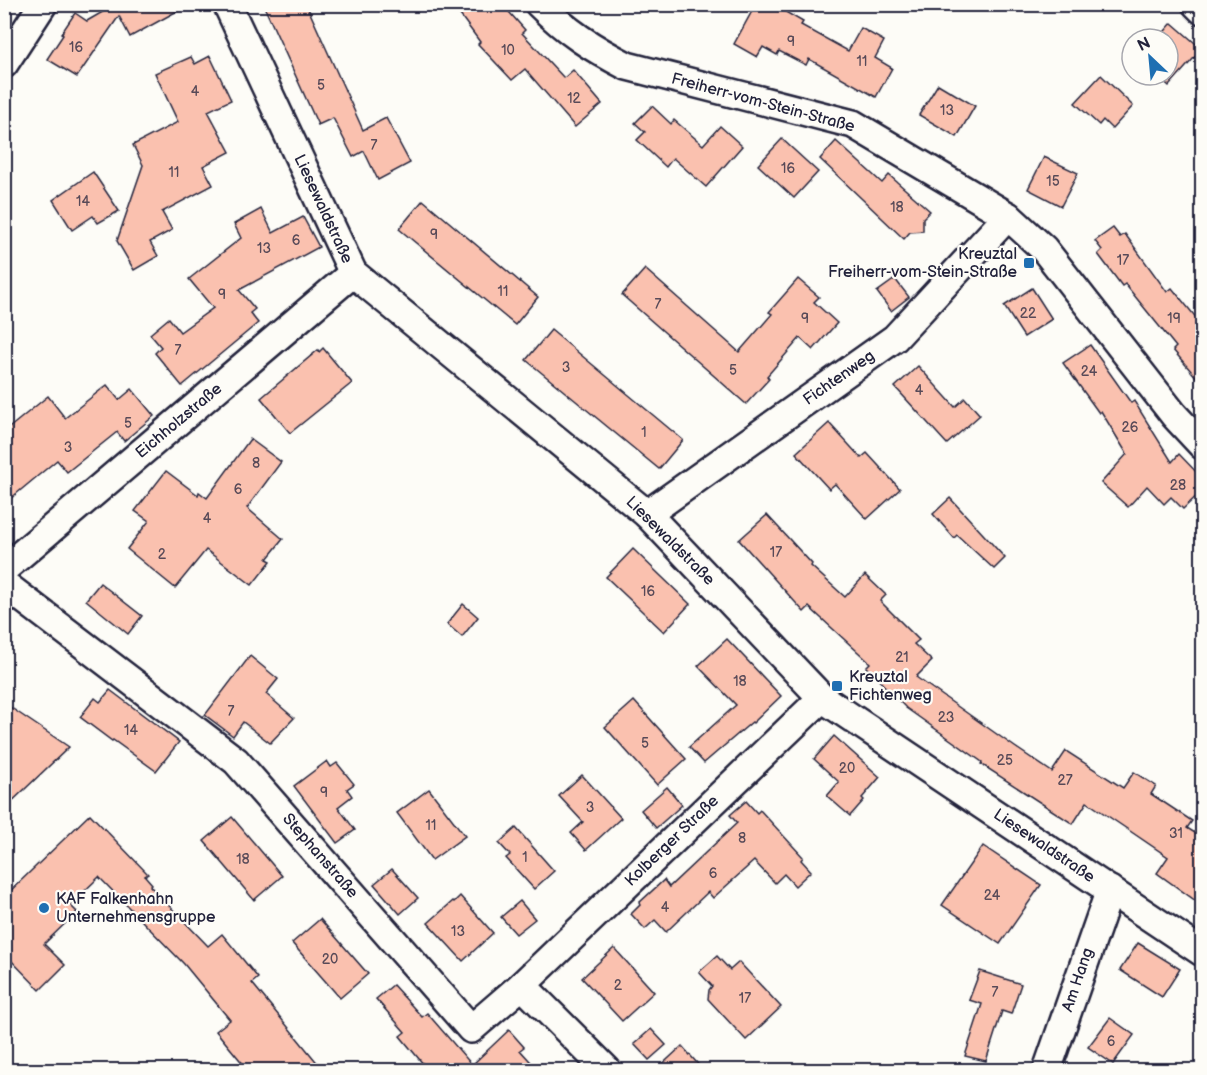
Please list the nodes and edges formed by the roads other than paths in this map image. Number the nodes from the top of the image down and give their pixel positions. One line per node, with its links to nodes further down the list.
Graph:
1 (43, 4): 6 (street)
2 (227, 4): 8 (street, Liesewaldstraße)
3 (540, 4): 7 (street, Freiherr-vom-Stein-Straße)
4 (1196, 4): 5 (street)
5 (1203, 10)
6 (4, 64)
7 (1008, 216): 9 (street, Freiherr-vom-Stein-Straße); 10 (street, Fichtenweg)
8 (353, 273): 10 (street, Liesewaldstraße); 11 (street, Eichholzstraße)
9 (1203, 445)
10 (647, 514): 13 (street, Liesewaldstraße)
11 (4, 569)
12 (4, 584): 16 (street, Stephanstraße)
13 (822, 698): 14 (street, Liesewaldstraße); 16 (street, Kolberger Straße)
14 (1110, 890): 15 (street, Liesewaldstraße); 18 (street, Am Hang)
15 (1203, 952)
16 (522, 985): 17 (street)
17 (607, 1071)
18 (1047, 1071)

